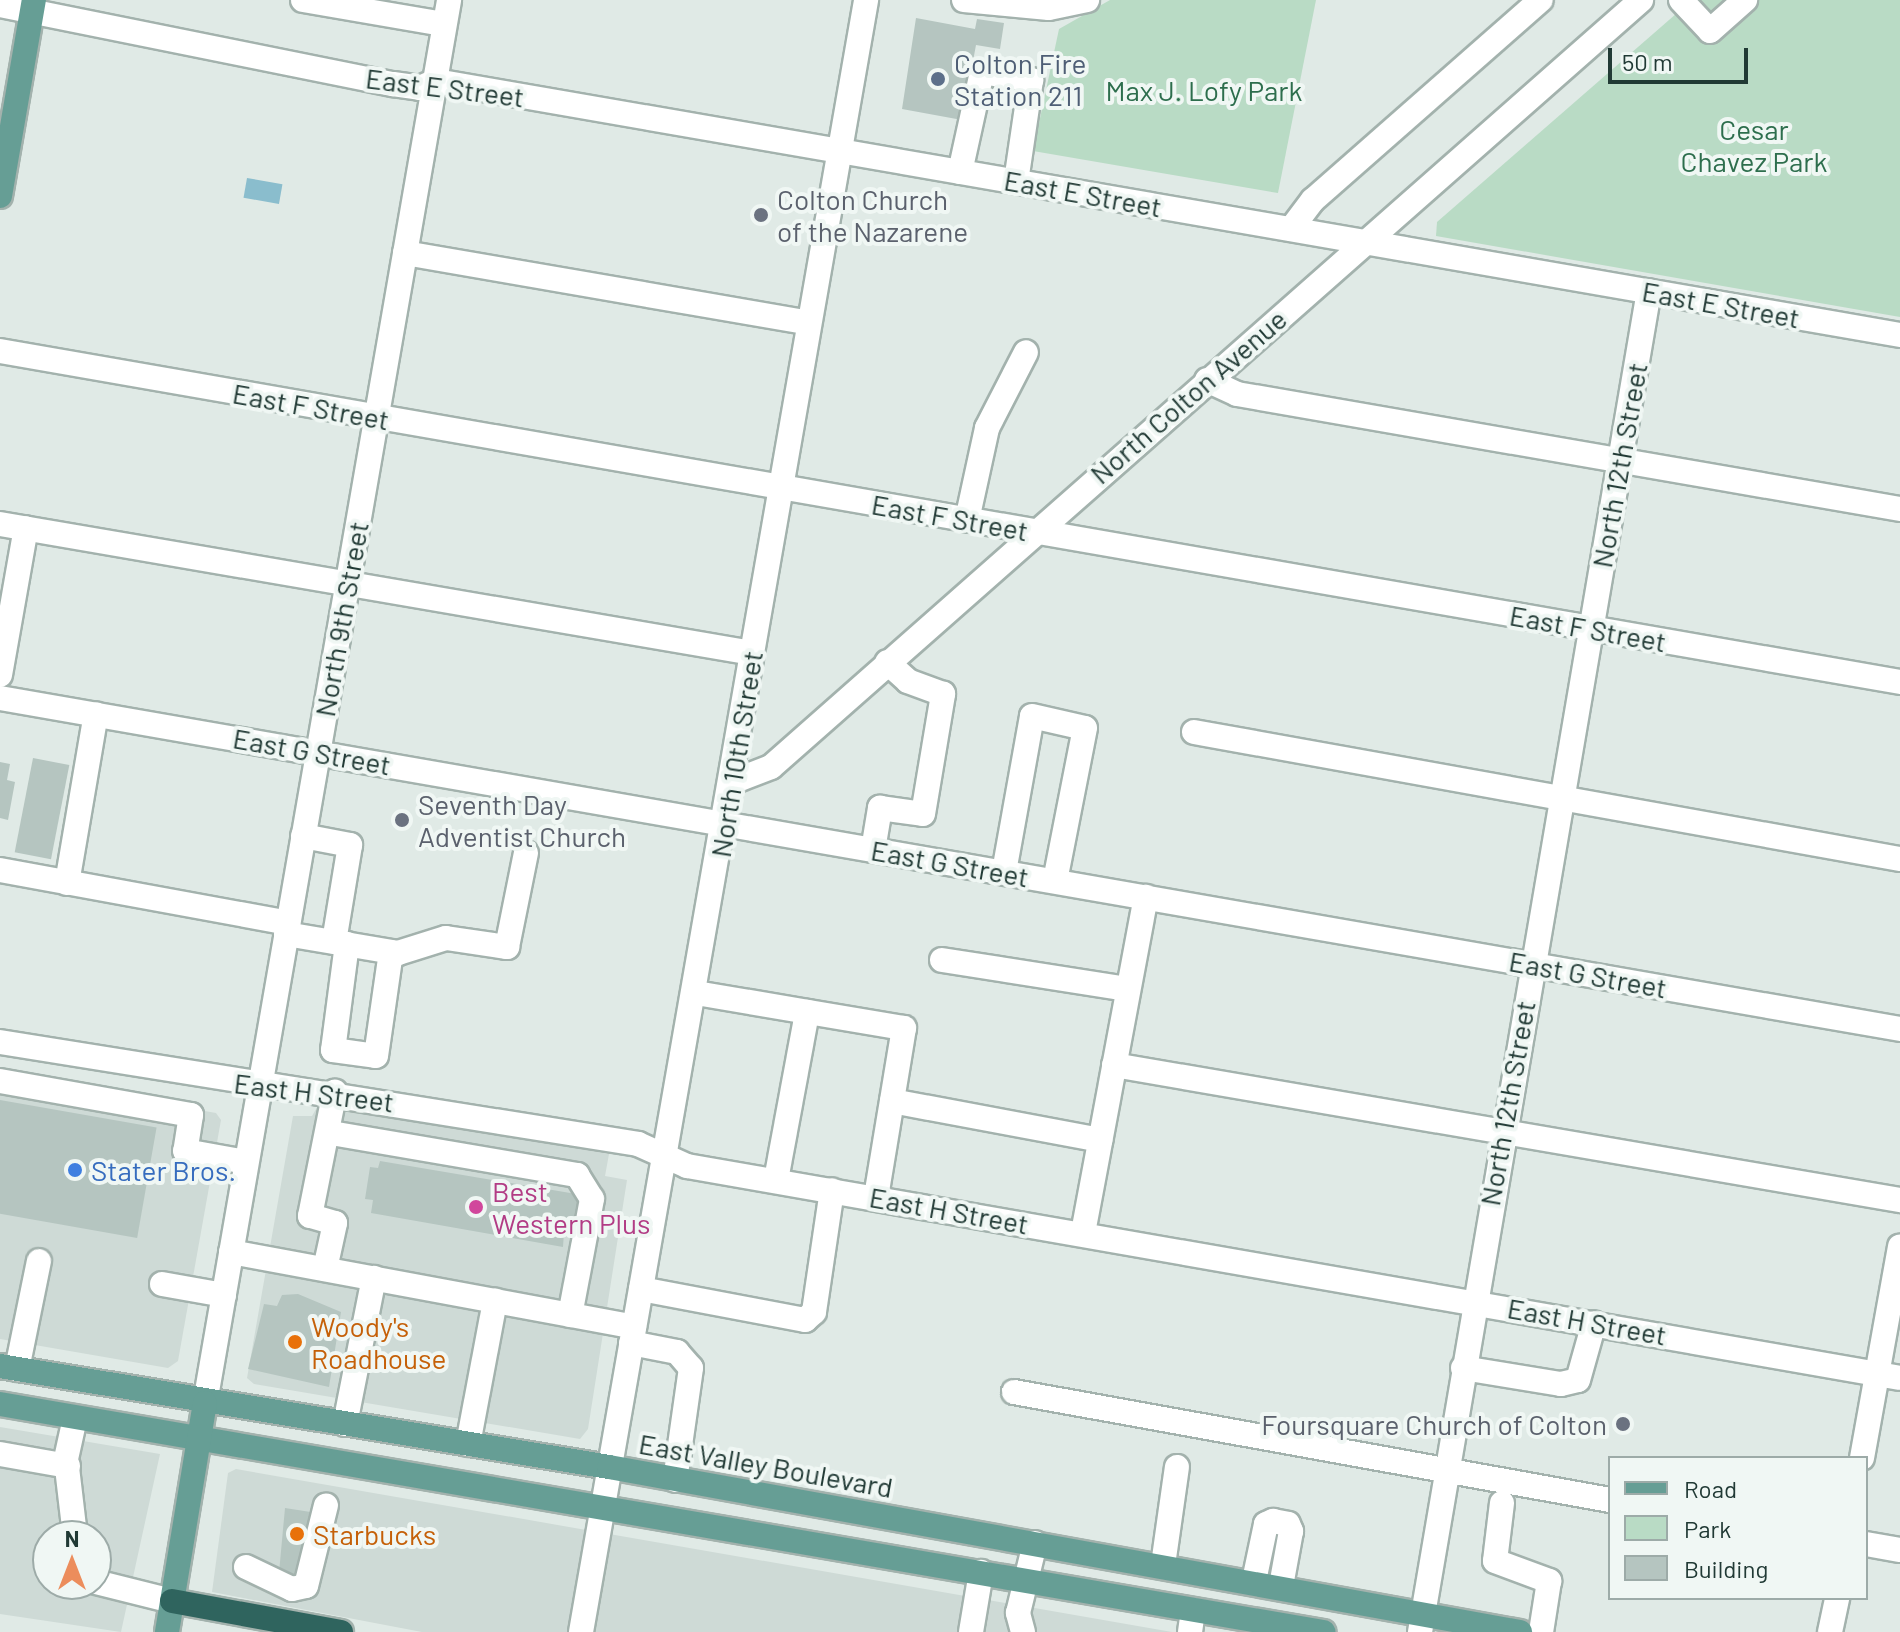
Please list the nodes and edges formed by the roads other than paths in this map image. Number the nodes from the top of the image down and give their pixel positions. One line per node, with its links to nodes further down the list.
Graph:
1 (303, 0): 12 (street)
2 (866, 0): 14 (street, North 10th Street)
3 (964, 0): 9 (street)
4 (1087, 0): 9 (street)
5 (1541, 0): 18 (street)
6 (1641, 0): 19 (street, North Colton Avenue)
7 (1681, 0): 8 (street)
8 (1745, 0)
9 (1050, 4)
10 (0, 5): 11 (street, East E Street)
11 (33, 5): 13 (street, East E Street); 17 (main road)
12 (447, 12): 13 (street, North 9th Street)
13 (436, 81): 14 (street, East E Street); 20 (street, North 9th Street)
14 (840, 151): 15 (street, East E Street); 22 (street, North 10th Street)
15 (960, 172): 16 (street, East E Street); 16 (street)
16 (1016, 181): 18 (street, East E Street)
17 (1, 185)
18 (1291, 229): 19 (street, East E Street)
19 (1366, 242): 21 (street, East E Street); 26 (street, North Colton Avenue)
20 (405, 253): 22 (street); 27 (street, North 9th Street)
21 (1649, 291): 23 (street, East E Street); 28 (street, North 12th Street)
22 (809, 323): 29 (street, North 10th Street)
23 (1900, 335)
24 (0, 351): 27 (street, East F Street)
25 (1026, 352): 31 (street)
26 (1207, 380): 28 (street); 34 (street, North Colton Avenue)
27 (377, 418): 29 (street, East F Street); 35 (street, North 9th Street)
28 (1619, 461): 30 (street); 37 (street, North 12th Street)
29 (781, 486): 31 (street, East F Street); 39 (street, North 10th Street)
30 (1900, 509)
31 (967, 520): 34 (street, East F Street)
32 (0, 524): 33 (street)
33 (26, 528): 35 (street); 36 (street)
34 (1036, 532): 37 (street, East F Street); 40 (street, North Colton Avenue)
35 (348, 582): 39 (street); 46 (street, North 9th Street)
36 (8, 584): 38 (street)
37 (1590, 628): 42 (street, East F Street); 48 (street, North 12th Street)
38 (2, 650): 41 (street)
39 (752, 653): 47 (street, North 10th Street)
40 (887, 662): 47 (street, North Colton Avenue); 51 (street)
41 (0, 675)
42 (1900, 682)
43 (0, 698): 44 (street, East G Street)
44 (96, 714): 46 (street, East G Street); 57 (street)
45 (1194, 732): 48 (street)
46 (318, 752): 49 (street, East G Street); 50 (street, North 9th Street)
47 (730, 783): 49 (street, North 10th Street)
48 (1560, 798): 53 (street); 63 (street, North 12th Street)
49 (722, 826): 51 (street, East G Street); 65 (street, North 10th Street)
50 (303, 836): 59 (street, North 9th Street); 60 (street)
51 (873, 850): 55 (street, East G Street)
52 (526, 853): 61 (street)
53 (1900, 859)
54 (0, 870): 57 (street)
55 (1004, 872): 56 (street, East G Street); 56 (street)
56 (1055, 881): 58 (street, East G Street)
57 (67, 883): 59 (street)
58 (1146, 897): 63 (street, East G Street); 64 (street)
59 (287, 928): 60 (street); 72 (street, North 9th Street)
60 (340, 943): 61 (street); 69 (street)
61 (391, 952): 69 (street)
62 (942, 960): 64 (street)
63 (1531, 964): 67 (street, East G Street); 76 (street, North 12th Street)
64 (1128, 989): 70 (street)
65 (696, 993): 66 (street); 78 (street, North 10th Street)
66 (807, 1012): 74 (street); 80 (street)
67 (1900, 1029)
68 (0, 1042): 72 (street, East H Street)
69 (357, 1054): 73 (street)
70 (1114, 1065): 76 (street); 77 (street)
71 (0, 1081): 79 (street)
72 (261, 1083): 73 (street, East H Street); 79 (street, North 9th Street)
73 (343, 1093): 75 (street); 78 (street, East H Street)
74 (892, 1101): 77 (street); 82 (street)
75 (331, 1133): 88 (street); 95 (street)
76 (1502, 1134): 83 (street); 94 (street, North 12th Street)
77 (1100, 1140): 84 (street)
78 (665, 1157): 80 (street, East H Street); 91 (street, North 10th Street)
79 (246, 1162): 86 (street, North 9th Street)
80 (776, 1180): 81 (street, East H Street)
81 (832, 1190): 82 (street, East H Street); 91 (street)
82 (876, 1197): 84 (street, East H Street)
83 (1900, 1200)
84 (1083, 1233): 94 (street, East H Street)
85 (1900, 1246): 100 (street)
86 (231, 1252): 88 (street); 92 (street, North 9th Street)
87 (39, 1261): 98 (street)
88 (325, 1269): 89 (street)
89 (374, 1278): 93 (street); 105 (street)
90 (162, 1284): 92 (street)
91 (641, 1289): 97 (street, North 10th Street)
92 (224, 1295): 102 (street, North 9th Street)
93 (495, 1301): 95 (street); 107 (street)
94 (1473, 1301): 96 (street, East H Street); 99 (street, North 12th Street)
95 (570, 1315): 97 (street)
96 (1594, 1323): 99 (street); 100 (street, East H Street)
97 (632, 1335): 111 (street, North 10th Street); 114 (street)
98 (8, 1368): 102 (main road, East Valley Boulevard)
99 (1463, 1368): 113 (street, North 12th Street)
100 (1889, 1376): 109 (street)
101 (1014, 1392): 113 (street)
102 (205, 1403): 105 (main road, East Valley Boulevard); 106 (main road)
103 (0, 1404): 104 (main road)
104 (75, 1418): 106 (main road); 110 (street)
105 (345, 1424): 107 (main road, East Valley Boulevard)
106 (198, 1440): 118 (main road); 131 (main road)
107 (468, 1444): 111 (main road, East Valley Boulevard)
108 (0, 1454): 110 (street)
109 (1863, 1456)
110 (68, 1466): 119 (street)
111 (609, 1467): 114 (main road, East Valley Boulevard); 118 (street, North 10th Street)
112 (1177, 1467): 123 (street)
113 (1446, 1471): 115 (street); 133 (street, North 12th Street)
114 (675, 1480): 120 (main road, East Valley Boulevard)
115 (1608, 1500)
116 (1502, 1503): 142 (street)
117 (326, 1505): 124 (street)
118 (601, 1507): 125 (main road); 137 (street, North 10th Street)
119 (73, 1520)
120 (1035, 1543): 123 (main road, East Valley Boulevard); 126 (street)
121 (1868, 1544): 122 (street)
122 (1900, 1550)
123 (1163, 1565): 127 (main road, East Valley Boulevard)
124 (246, 1567)
125 (981, 1572): 126 (main road); 138 (street)
126 (1026, 1580): 132 (main road); 139 (street)
127 (1254, 1581): 129 (main road, East Valley Boulevard); 129 (street)
128 (112, 1586): 131 (street)
129 (1281, 1586): 133 (main road, East Valley Boulevard)
130 (1837, 1600): 143 (street)
131 (172, 1601): 135 (main road); 136 (highway)
132 (1191, 1621): 134 (main road)
133 (1422, 1623): 141 (main road, East Valley Boulevard)
134 (1271, 1628): 140 (main road)
135 (167, 1632)
136 (341, 1632)
137 (581, 1632)
138 (971, 1632)
139 (1023, 1632)
140 (1323, 1632)
141 (1520, 1632)
142 (1541, 1632)
143 (1830, 1632)

